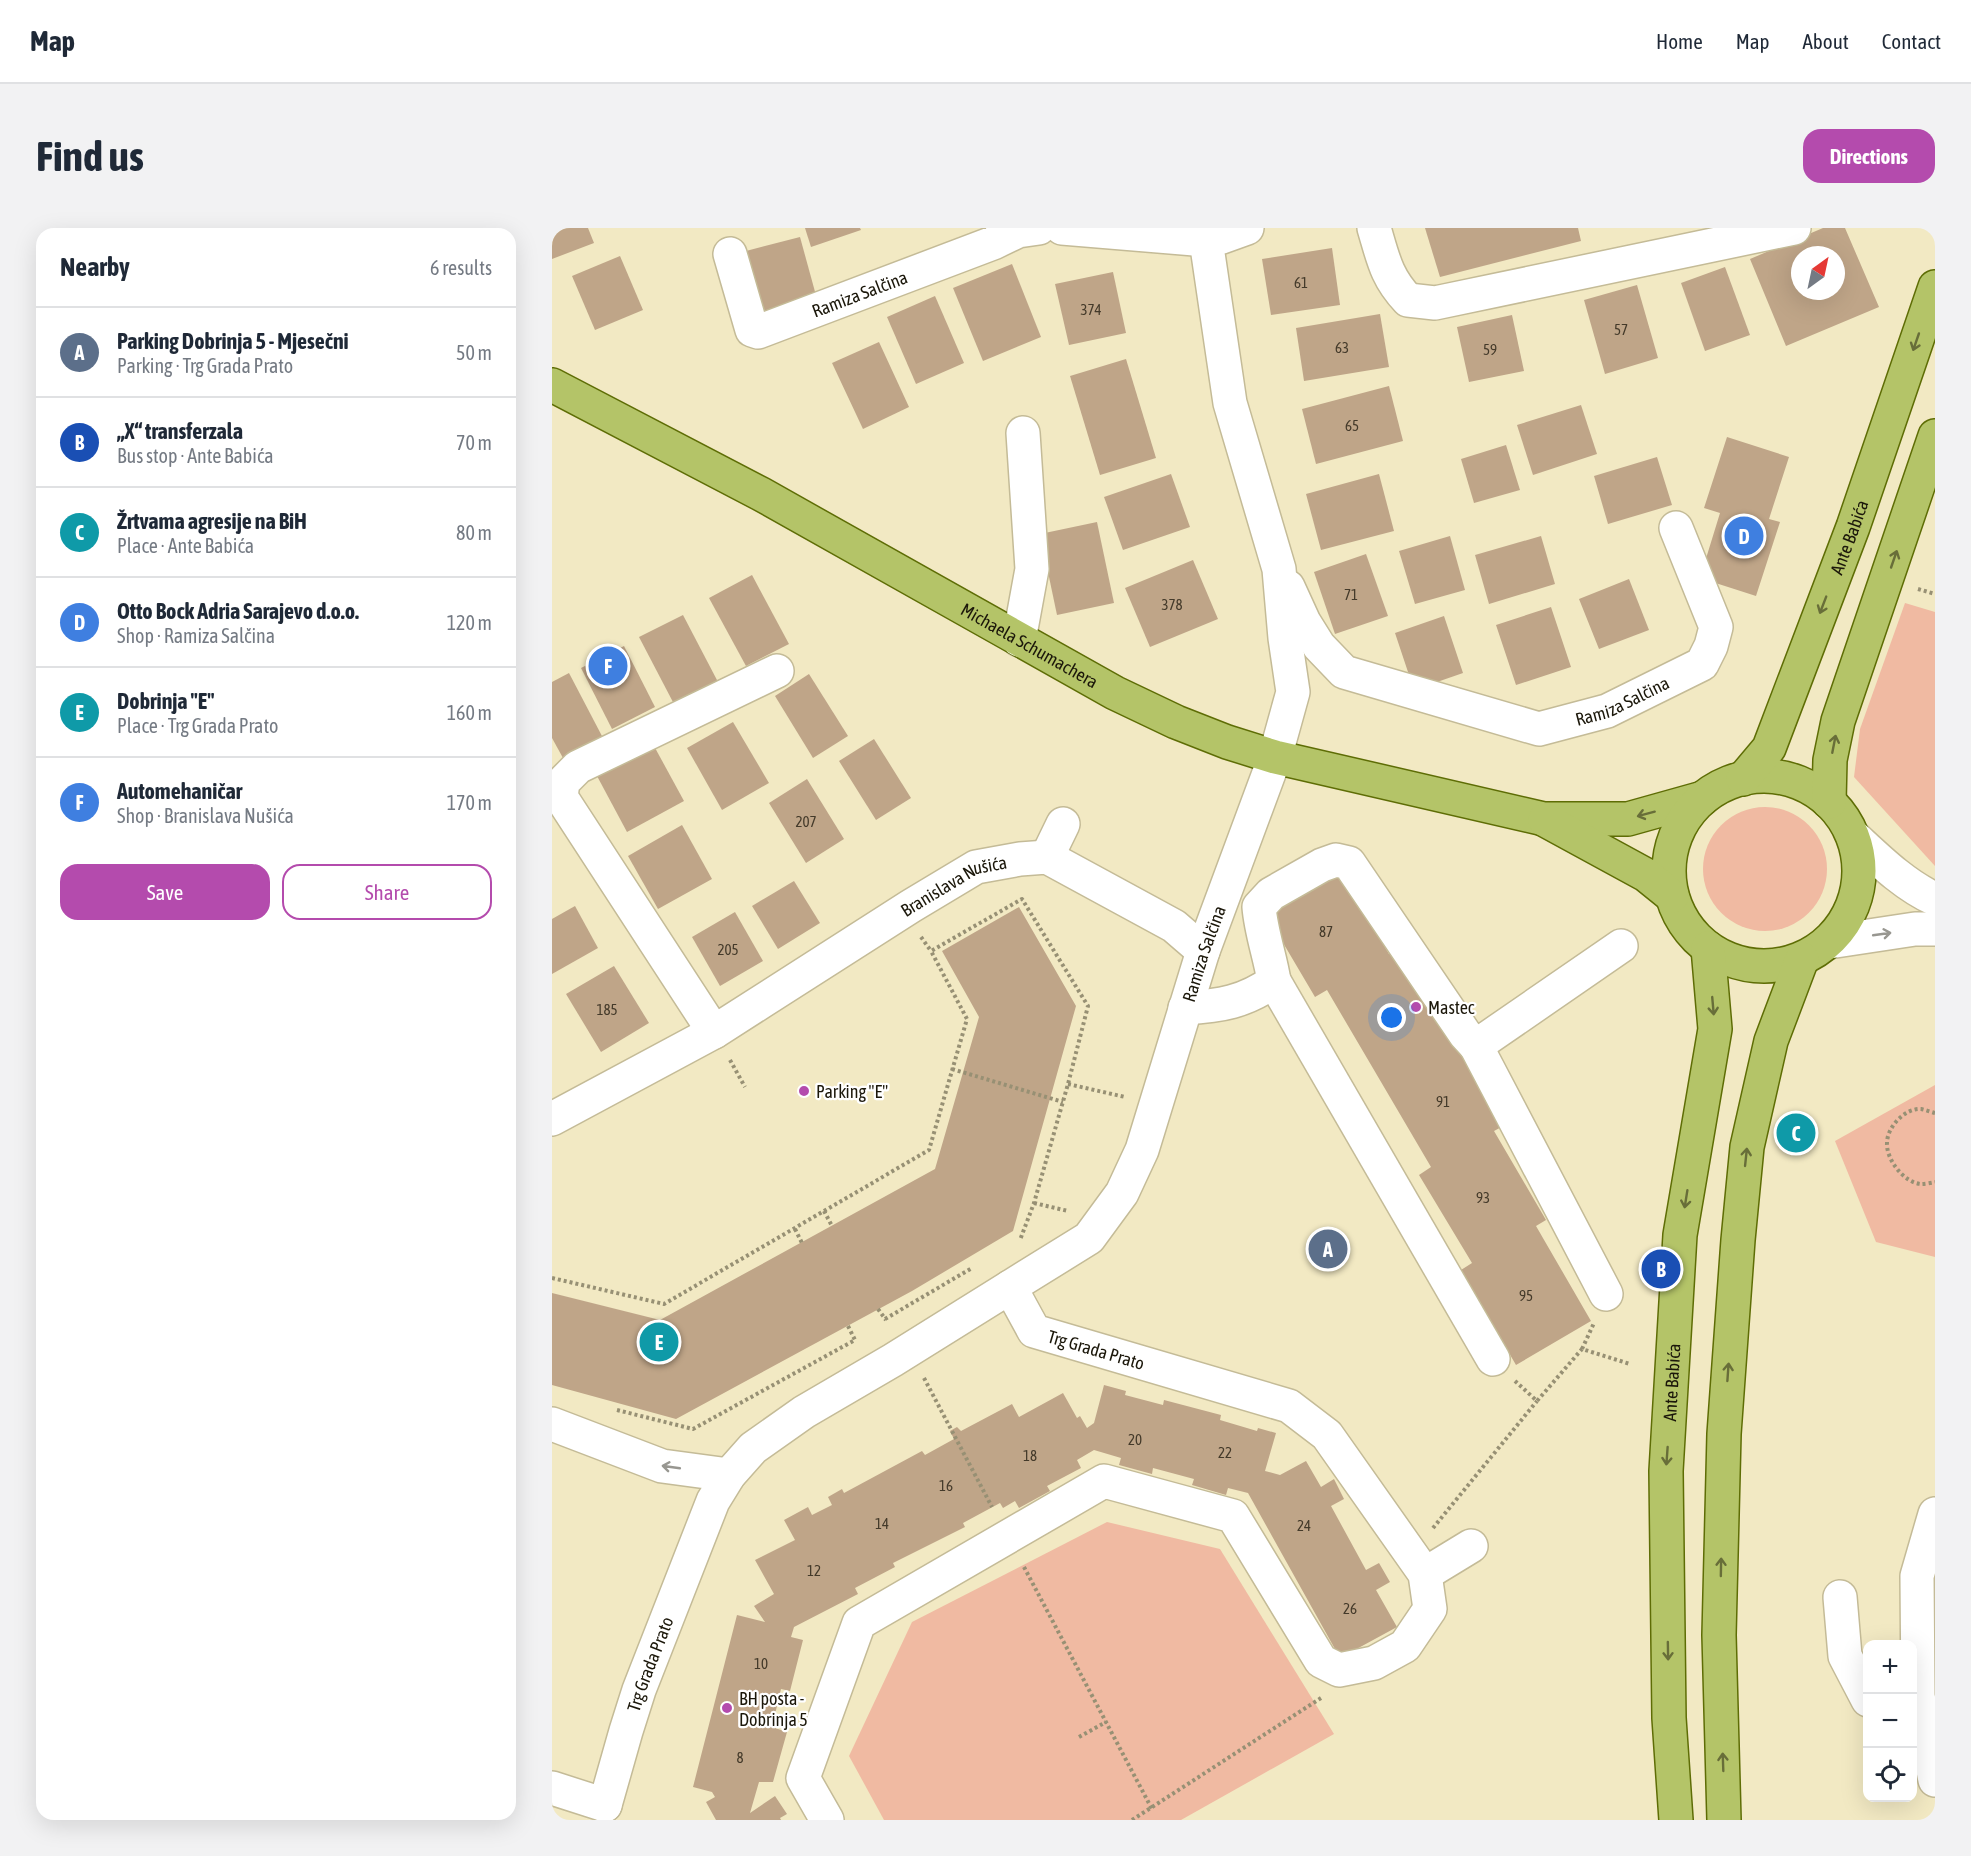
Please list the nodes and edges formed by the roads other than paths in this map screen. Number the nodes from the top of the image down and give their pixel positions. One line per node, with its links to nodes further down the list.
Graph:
1 (1040, 228): 7 (street, Ramiza Salčina)
2 (1062, 228): 6 (street)
3 (1247, 228): 6 (street)
4 (1374, 228): 5 (street)
5 (1794, 228)
6 (1207, 234): 13 (street, Ramiza Salčina)
7 (730, 254)
8 (1935, 287): 17 (main road, Ante Babića, one-way to 17)
9 (552, 385): 14 (main road, Michaela Schumachera)
10 (1023, 433): 14 (street)
11 (1935, 436): 19 (main road, one-way to 11)
12 (1676, 528): 13 (street, Ramiza Salčina)
13 (1279, 569): 16 (street, Ramiza Salčina)
14 (1019, 639): 16 (main road, Michaela Schumachera)
15 (777, 671): 34 (street)
16 (1275, 757): 20 (main road, Michaela Schumachera); 30 (street, Ramiza Salčina)
17 (1743, 778): 18 (main road); 19 (main road)
18 (1702, 798): 20 (main road, one-way to 20); 24 (main road)
19 (1829, 802): 22 (main road)
20 (1544, 819): 24 (main road)
21 (1063, 824): 23 (street)
22 (1853, 836): 25 (street); 27 (main road)
23 (1047, 857): 30 (street); 34 (street, Branislava Nušića)
24 (1672, 896): 29 (main road)
25 (1935, 899)
26 (1935, 929): 27 (street, one-way to 26)
27 (1829, 942): 31 (main road)
28 (1621, 946): 35 (street)
29 (1708, 948): 31 (main road); 53 (main road, Ante Babića, one-way to 53)
30 (1203, 951): 33 (street, Ramiza Salčina)
31 (1802, 959): 54 (main road, one-way to 31)
32 (1274, 981): 33 (street); 35 (street); 39 (street)
33 (1185, 1008): 37 (street, Ramiza Salčina)
34 (722, 1046): 36 (street, Branislava Nušića)
35 (1476, 1046): 38 (street)
36 (552, 1119)
37 (1010, 1287): 41 (street, Trg Grada Prato); 44 (street, Trg Grada Prato)
38 (1606, 1294)
39 (1493, 1359)
40 (552, 1424): 41 (street, one-way to 40)
41 (729, 1474): 51 (street, Trg Grada Prato)
42 (1935, 1514): 48 (street)
43 (1471, 1546): 44 (street)
44 (1425, 1574): 52 (street)
45 (1840, 1597): 46 (street)
46 (1865, 1694)
47 (1917, 1769): 50 (street)
48 (1935, 1780)
49 (552, 1788): 51 (street, Trg Grada Prato)
50 (1935, 1792)
51 (609, 1813)
52 (827, 1820)
53 (1676, 1820)
54 (1724, 1820)

